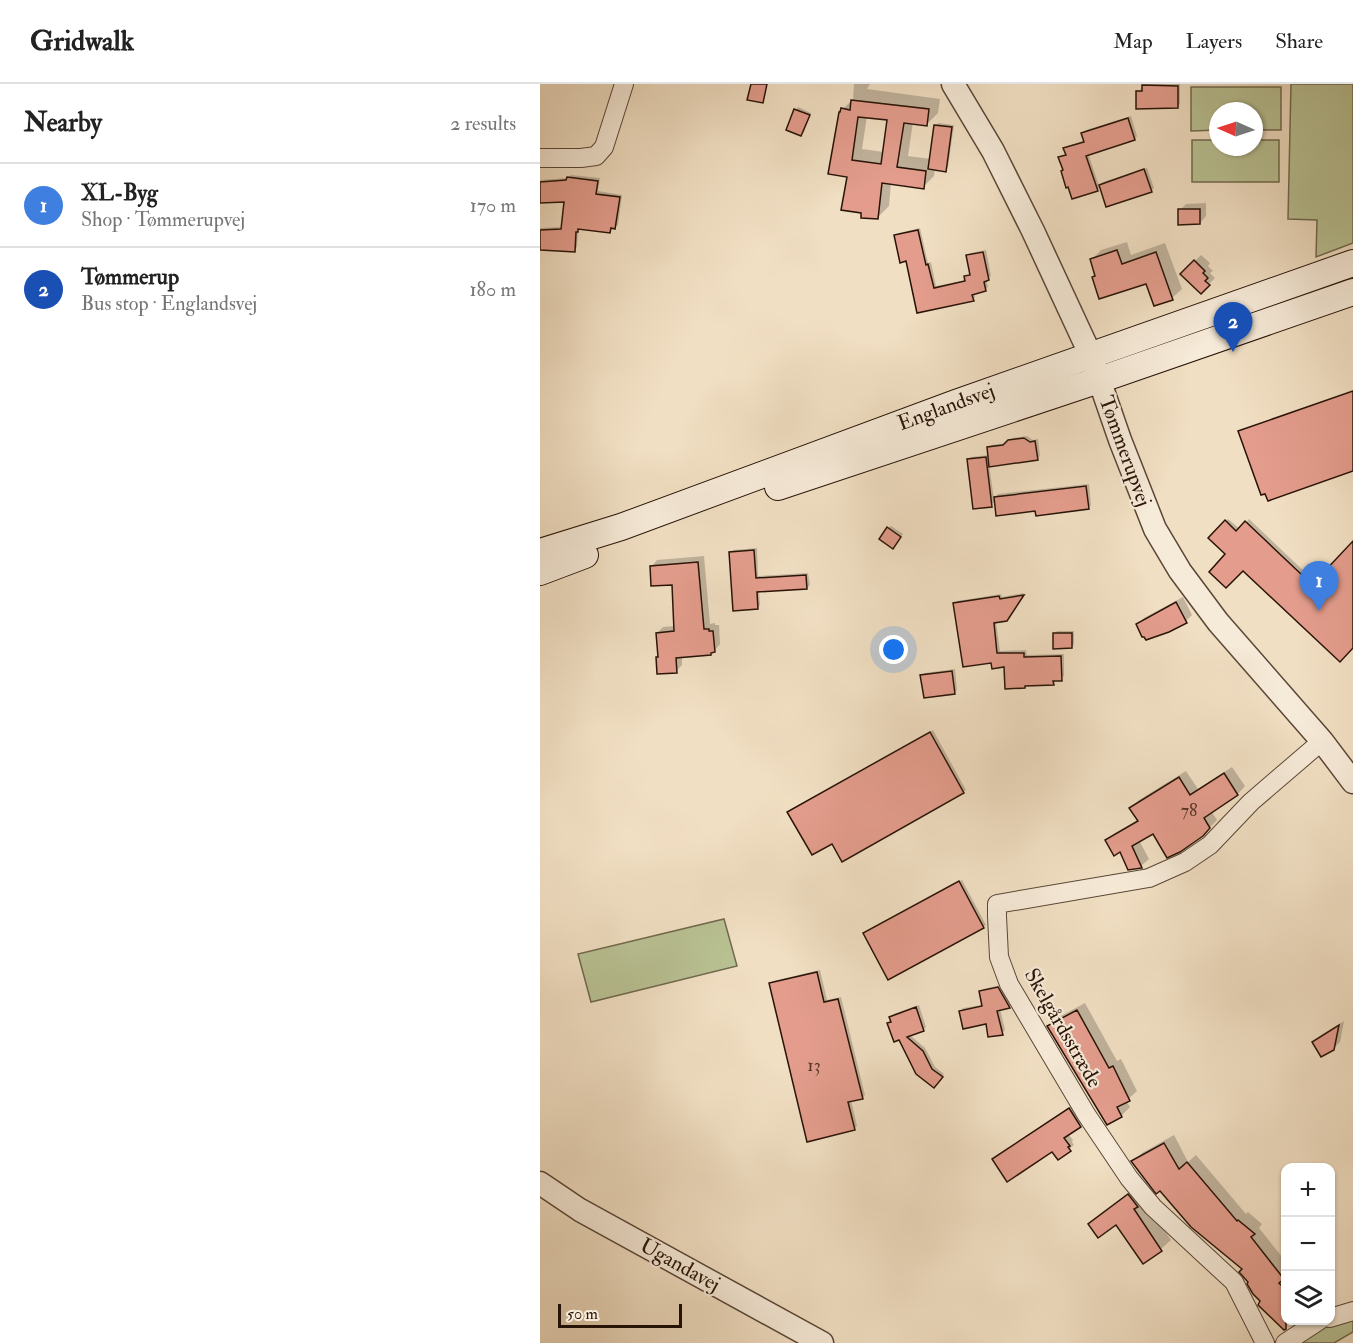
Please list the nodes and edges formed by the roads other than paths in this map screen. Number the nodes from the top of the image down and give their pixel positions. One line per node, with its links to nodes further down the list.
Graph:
1 (624, 84): 3 (street)
2 (953, 84): 6 (street, Tømmerupvej)
3 (540, 158)
4 (1353, 263): 6 (main road, Englandsvej)
5 (1353, 291): 7 (main road, Englandsvej)
6 (1091, 356): 7 (street, Tømmerupvej); 8 (main road, Englandsvej)
7 (1099, 380): 9 (main road, Englandsvej); 10 (street, Tømmerupvej)
8 (540, 552)
9 (540, 572)
10 (1322, 741): 11 (street, Tømmerupvej); 17 (street, Skelgårdsstræde)
11 (1353, 782)
12 (540, 1183): 16 (street, Ugandavej)
13 (1353, 1311): 14 (street)
14 (1335, 1316)
15 (1312, 1325): 18 (street)
16 (822, 1343)
17 (1265, 1343)
18 (1285, 1343)

